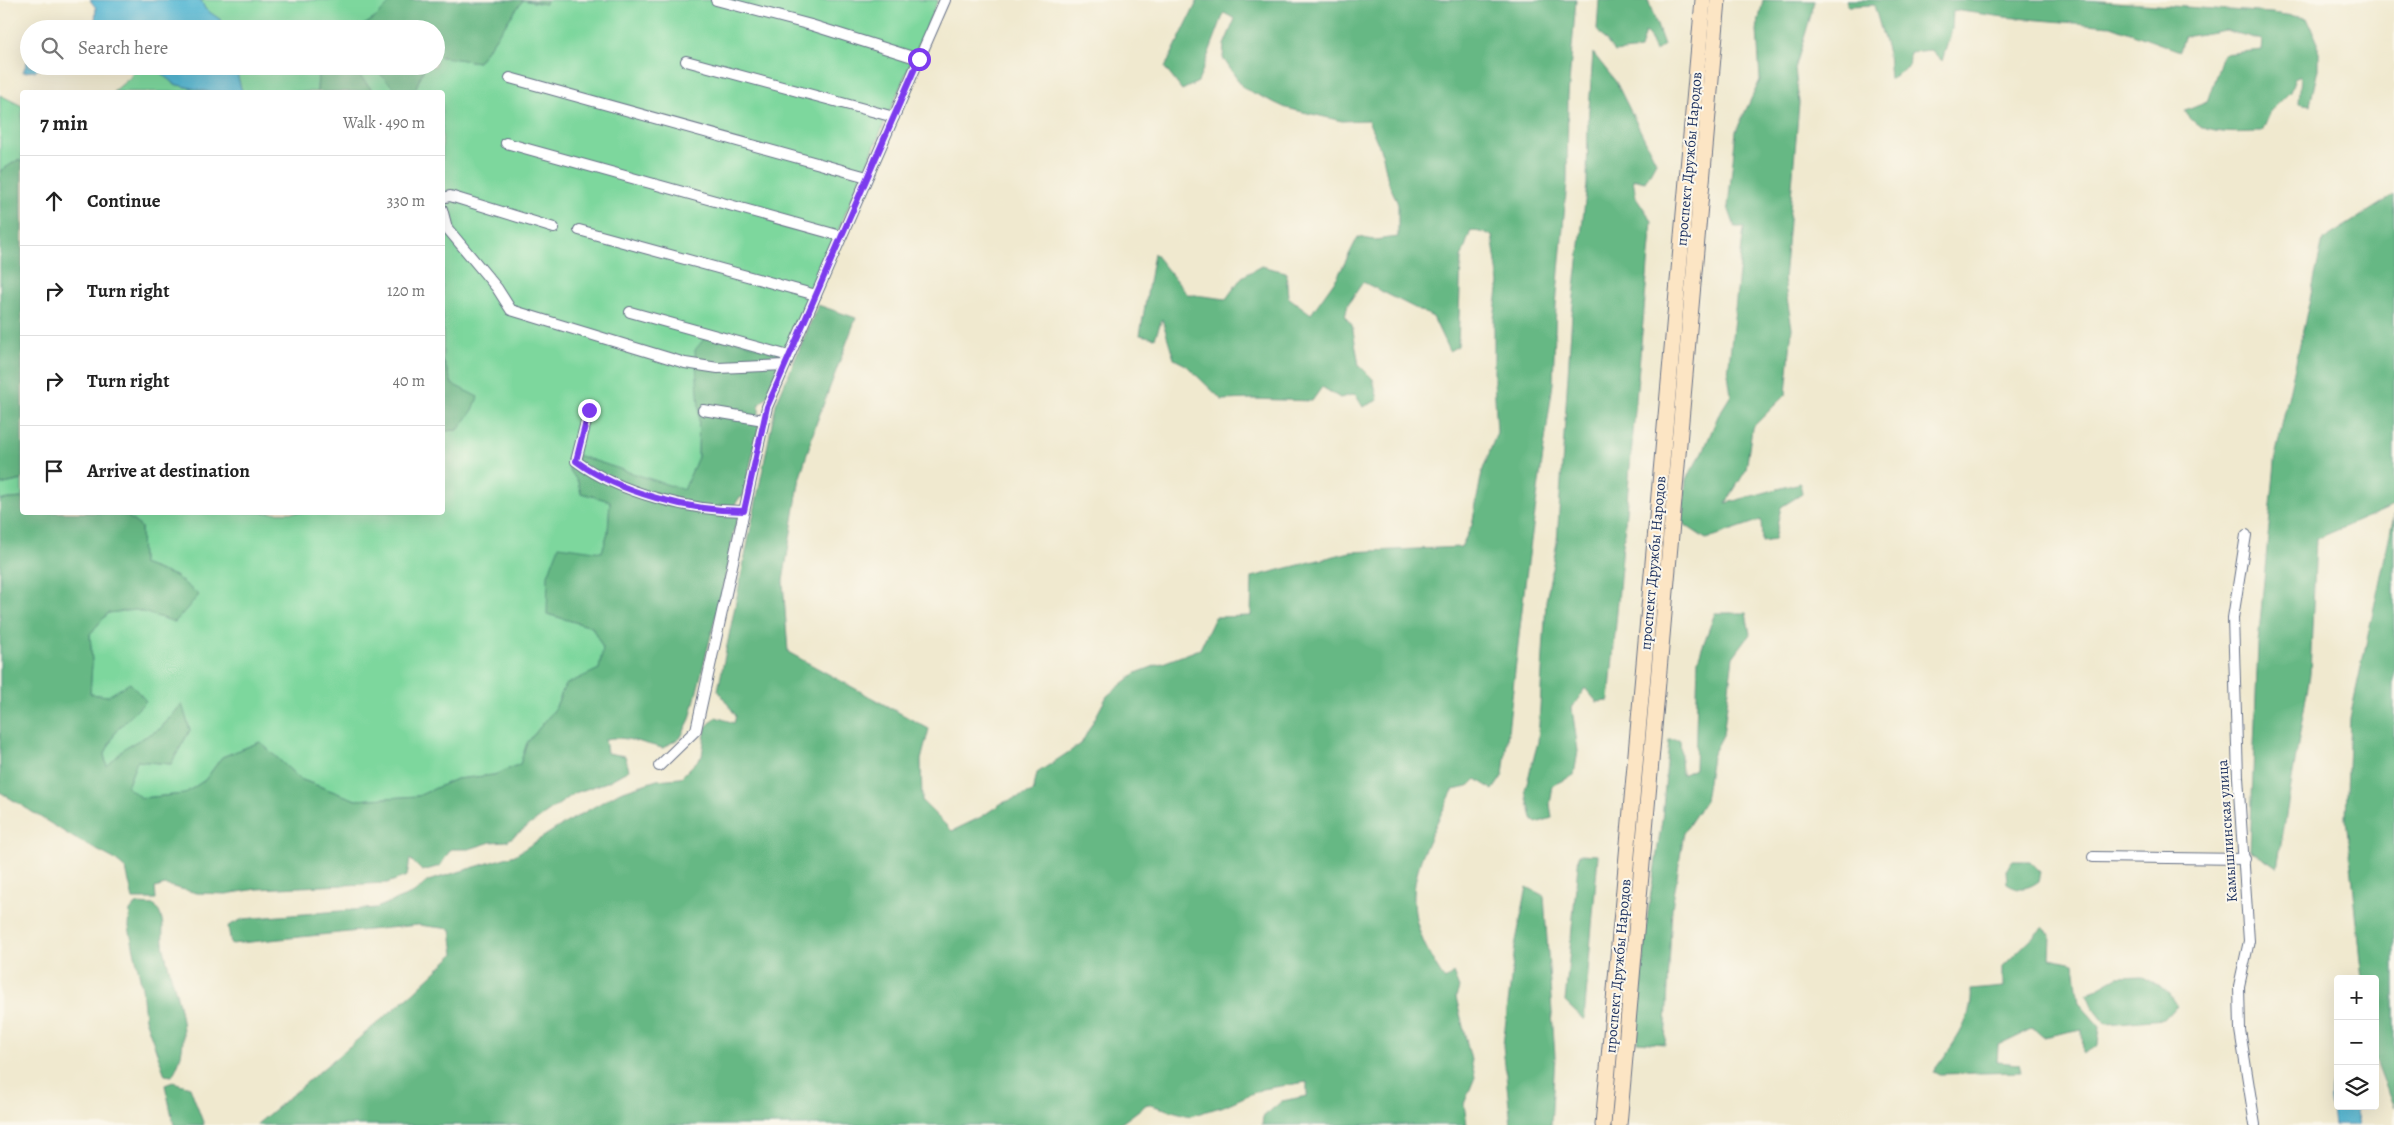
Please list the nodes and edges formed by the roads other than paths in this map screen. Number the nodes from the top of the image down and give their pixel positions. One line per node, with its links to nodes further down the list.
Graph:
1 (716, 0): 5 (street)
2 (945, 0): 5 (street)
3 (1703, 0): 27 (main road, проспект Дружбы Народов)
4 (1718, 0): 28 (main road, проспект Дружбы Народов)
5 (919, 59): 8 (street)
6 (686, 61): 8 (street)
7 (510, 78): 10 (street)
8 (894, 117): 10 (street)
9 (506, 143): 15 (street)
10 (867, 177): 15 (street)
11 (445, 197): 13 (street)
12 (445, 220): 18 (street)
13 (554, 228)
14 (579, 230): 16 (street)
15 (842, 236): 16 (street)
16 (816, 295): 18 (street)
17 (630, 312): 18 (street)
18 (787, 361): 21 (street)
19 (589, 410): 22 (street)
20 (703, 410): 21 (street)
21 (764, 420): 22 (street)
22 (744, 511): 24 (street)
23 (2246, 535): 26 (street, Камышлинская улица)
24 (659, 766)
25 (2093, 857): 26 (street)
26 (2245, 859): 29 (street, Камышлинская улица)
27 (1603, 1125)
28 (1619, 1125)
29 (2255, 1125)

